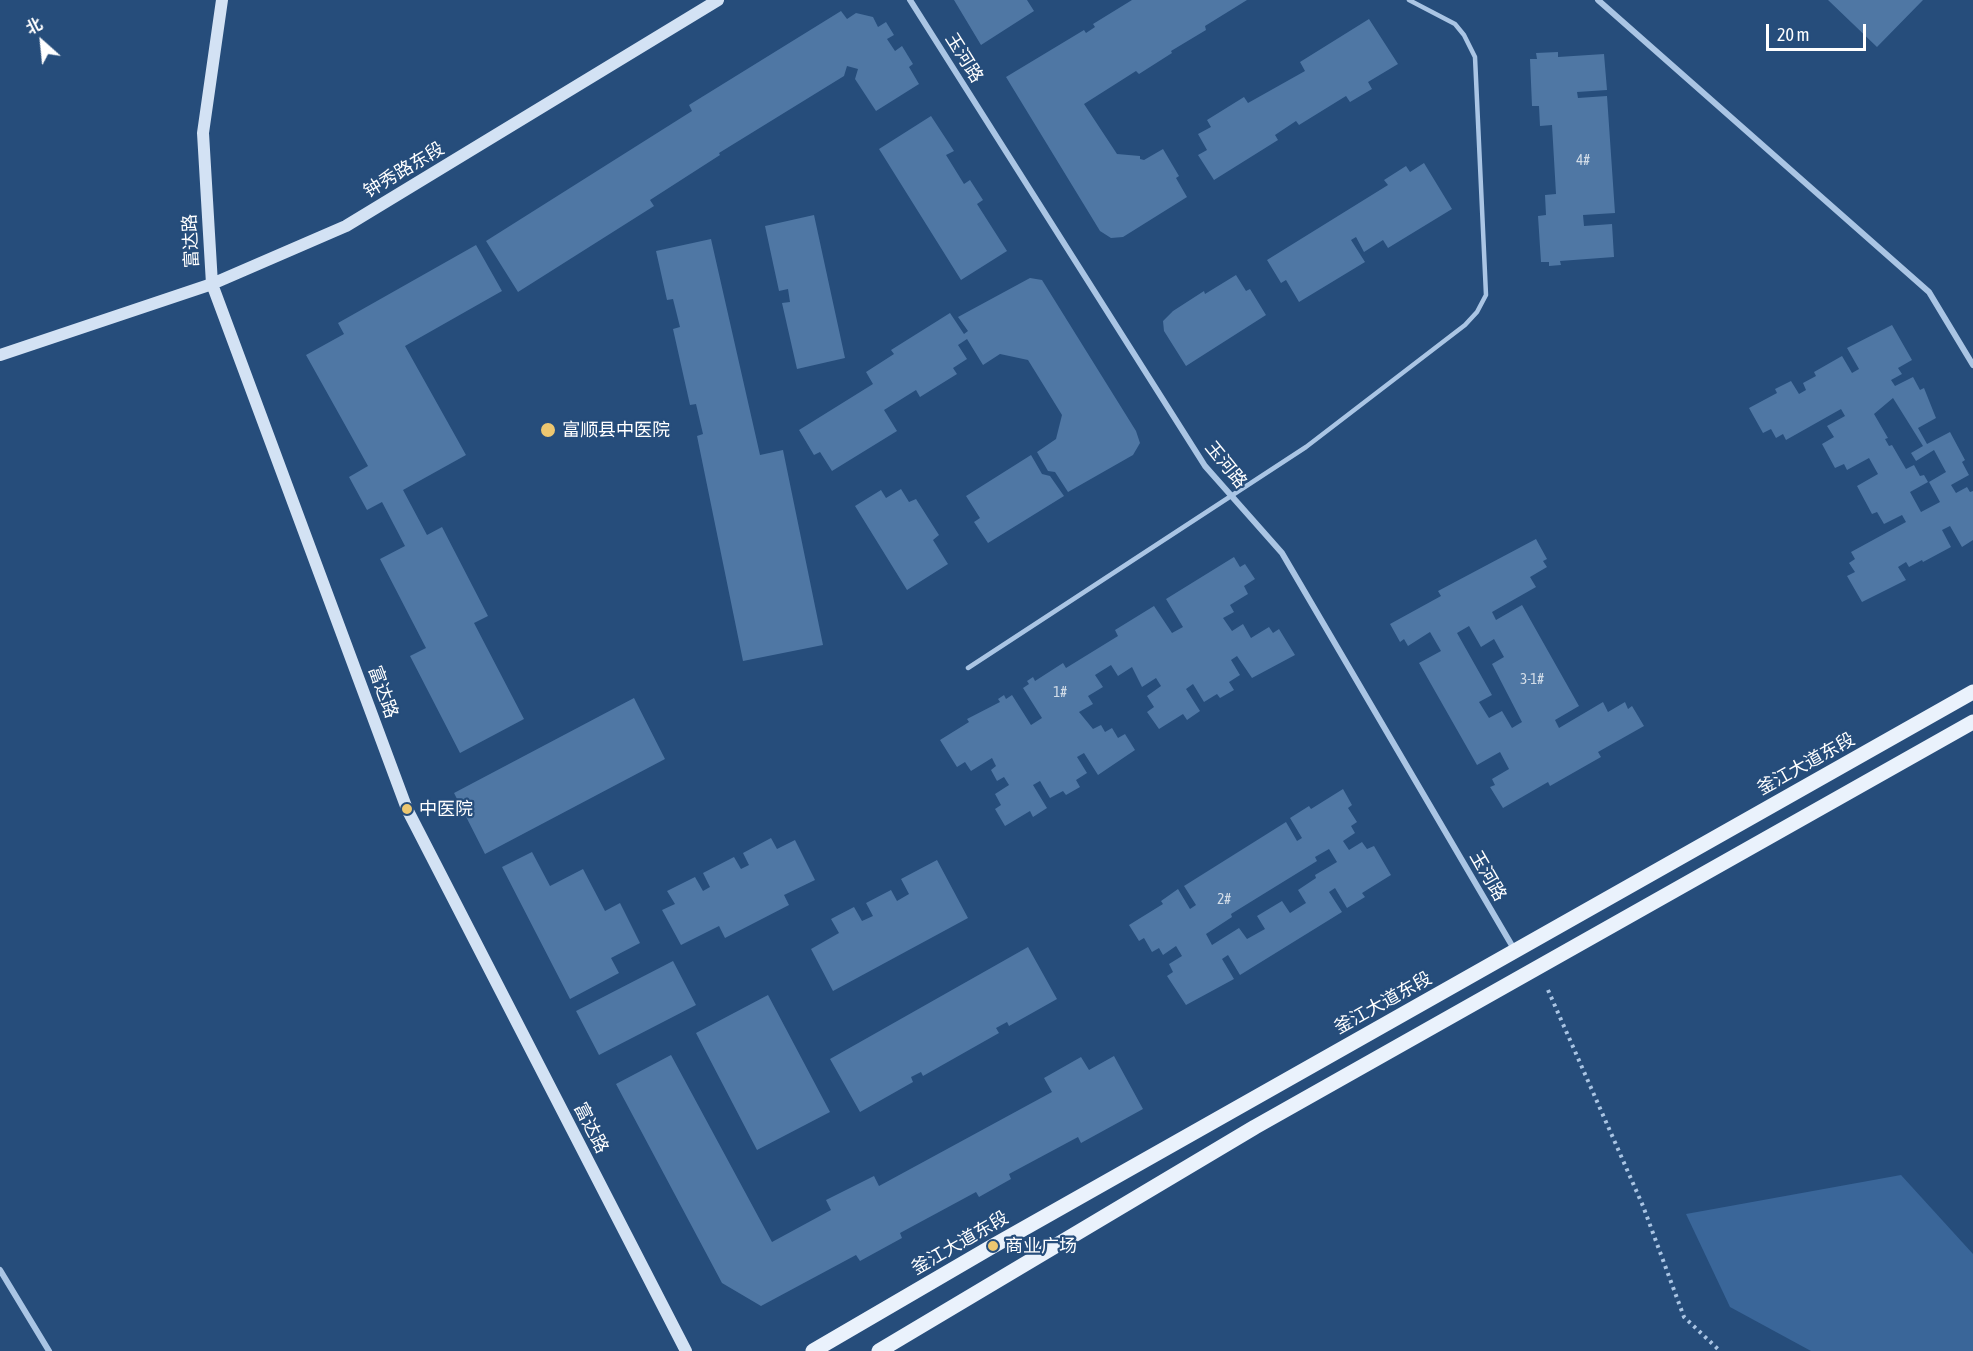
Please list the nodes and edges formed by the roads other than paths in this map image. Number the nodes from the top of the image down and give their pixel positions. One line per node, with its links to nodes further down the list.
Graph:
1 (222, 0): 6 (main road, 富达路)
2 (718, 0): 6 (main road, 钟秀路东段)
3 (910, 0): 9 (street, 玉河路)
4 (1409, 0): 9 (lane)
5 (1598, 0): 8 (street)
6 (212, 284): 7 (main road, 钟秀路东段); 16 (main road, 富达路)
7 (0, 355)
8 (1973, 365)
9 (1231, 496): 10 (lane); 13 (street, 玉河路)
10 (968, 668)
11 (1973, 692): 13 (main road, 釜江大道东段)
12 (1973, 722): 18 (main road)
13 (1515, 951): 17 (main road, 釜江大道东段)
14 (0, 1270): 15 (street)
15 (49, 1351)
16 (686, 1351)
17 (813, 1351)
18 (879, 1351)

